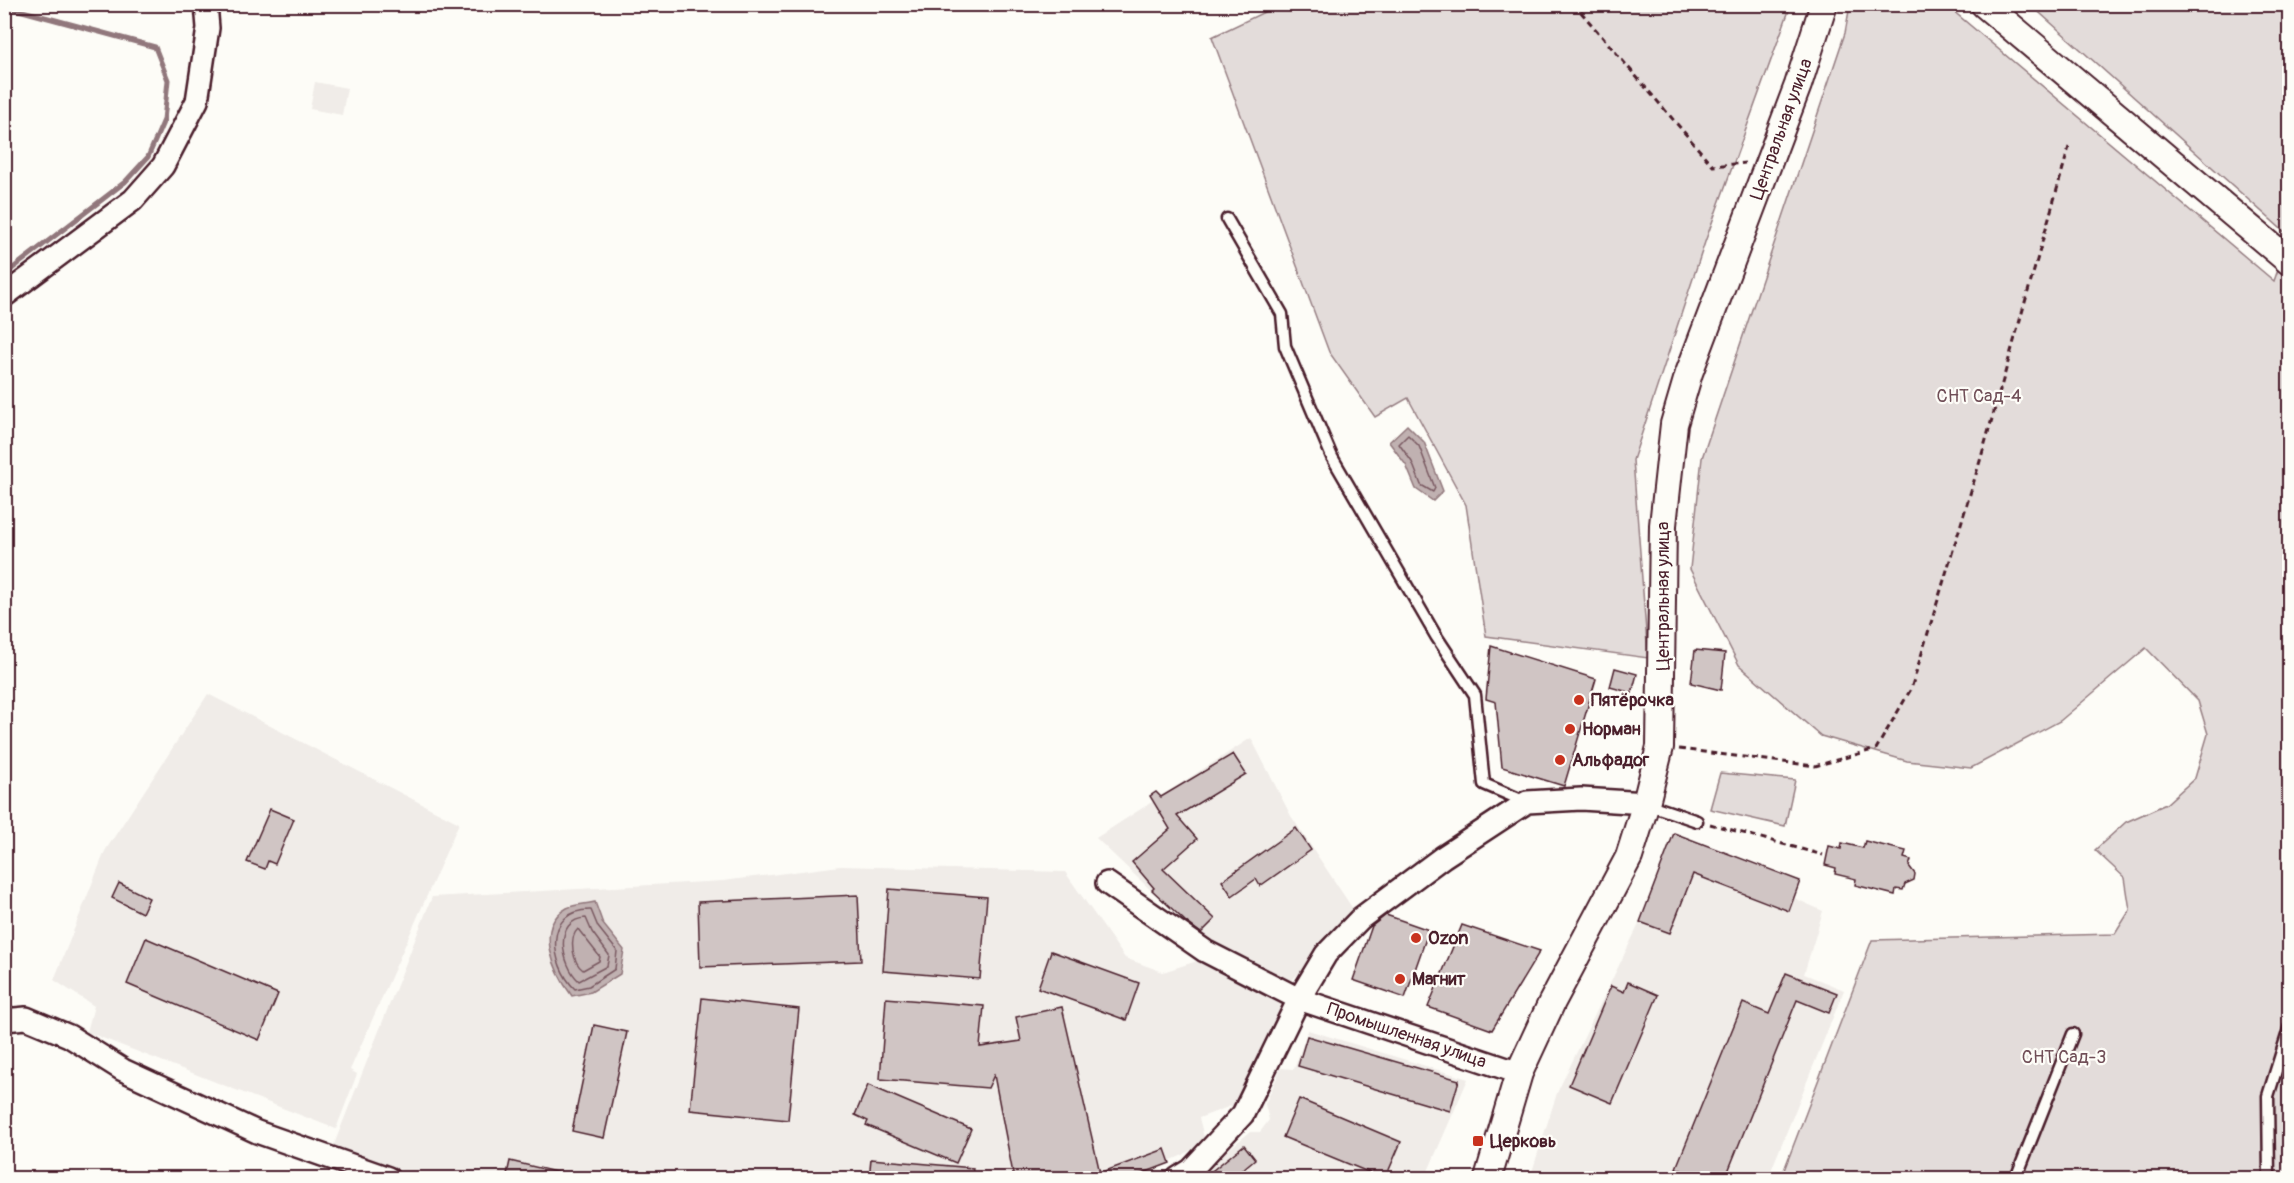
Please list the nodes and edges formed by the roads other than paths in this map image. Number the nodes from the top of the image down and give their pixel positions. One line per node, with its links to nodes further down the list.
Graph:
1 (206, 4): 6 (street)
2 (1824, 4): 8 (street, Центральная улица)
3 (1984, 4): 5 (street)
4 (1227, 219): 7 (lane)
5 (2289, 262)
6 (4, 296)
7 (1527, 802): 8 (street); 11 (street)
8 (1646, 803): 9 (lane); 15 (street, Центральная улица)
9 (1699, 821)
10 (1107, 883): 11 (street, Промышленная улица)
11 (1297, 997): 15 (street, Промышленная улица); 17 (street)
12 (4, 1020): 16 (street)
13 (2289, 1026): 20 (lane)
14 (2073, 1034): 19 (lane)
15 (1519, 1073): 18 (street, Центральная улица)
16 (388, 1179)
17 (1178, 1179)
18 (1488, 1179)
19 (2016, 1179)
20 (2269, 1179)

